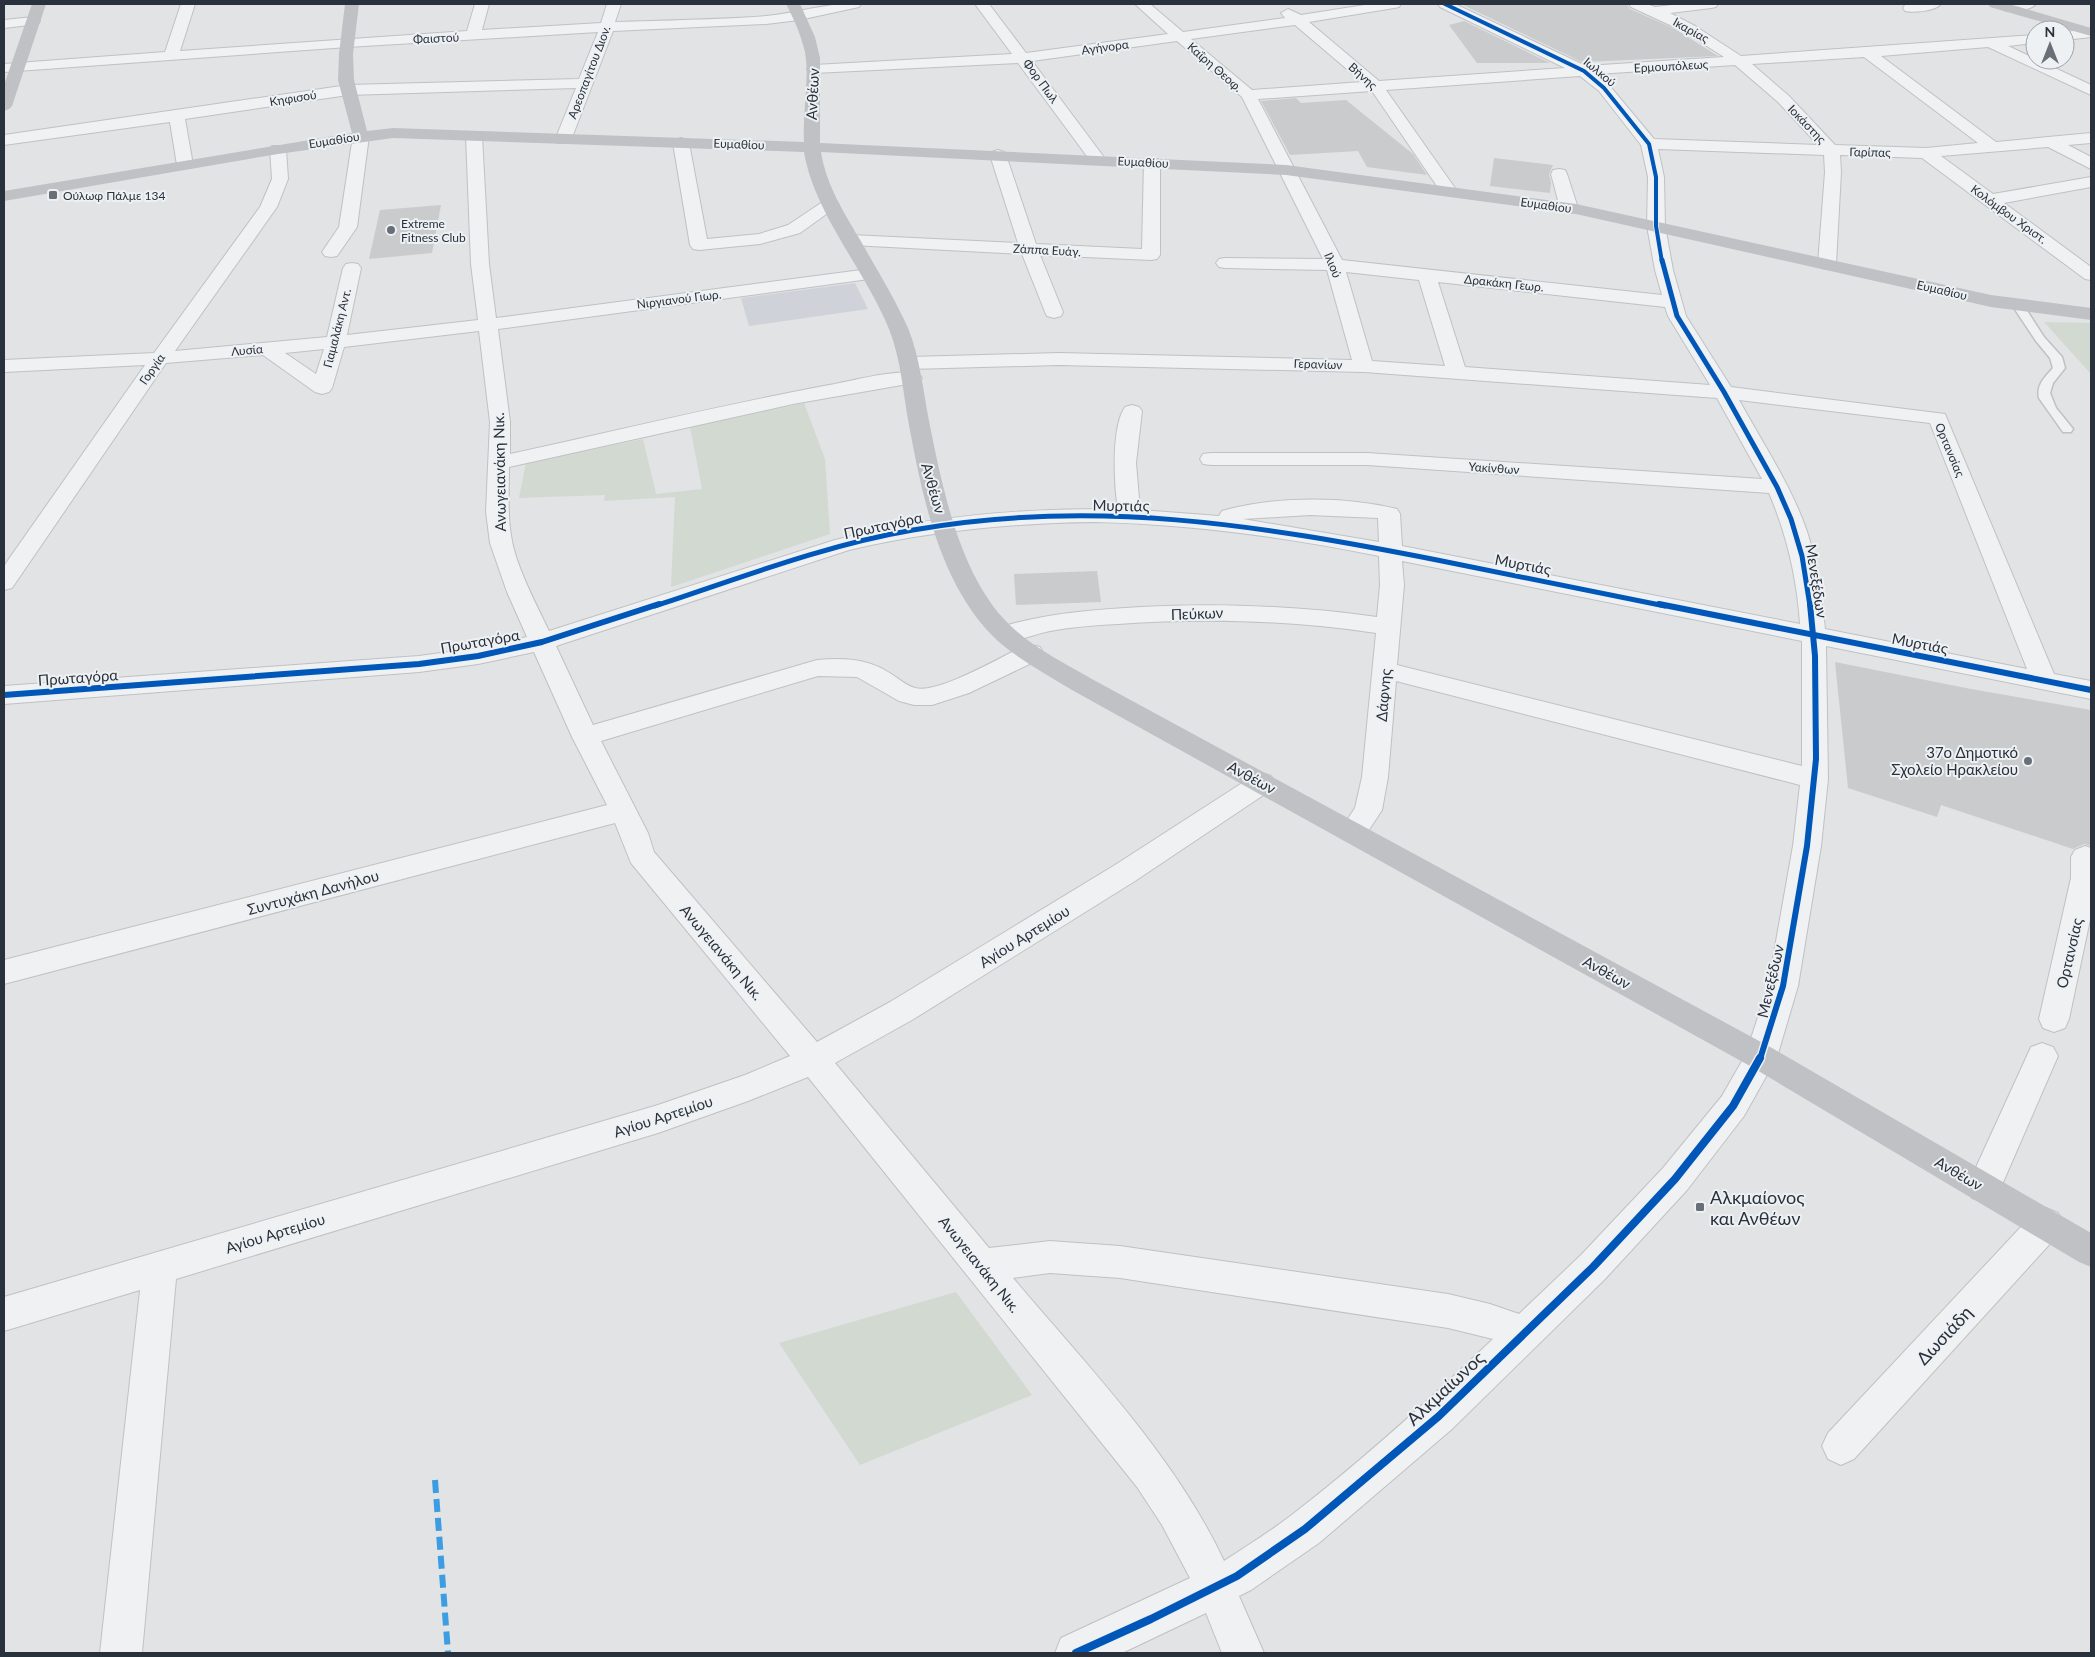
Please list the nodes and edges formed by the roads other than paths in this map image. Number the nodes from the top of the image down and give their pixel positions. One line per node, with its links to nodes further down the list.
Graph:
1 (39, 4): 21 (street)
2 (188, 4): 32 (street)
3 (352, 4): 29 (street)
4 (482, 4): 26 (street)
5 (614, 4): 23 (street, Αρεοπαγίτου Διον.)
6 (854, 4): 18 (street, Φαιστού)
7 (982, 4): 33 (street, Φορ Πωλ)
8 (1142, 4): 27 (street, Καΐρη Θεοφ.)
9 (1274, 4): 20 (street, Βήνης)
10 (1394, 4): 20 (street, Αγήνορα)
11 (1445, 4): 37 (street, Ιωλκού)
12 (1636, 4): 19 (street, Ικαρίας)
13 (1711, 4): 19 (street)
14 (1934, 4): 17 (street)
15 (2029, 4): 16 (street)
16 (2001, 5): 24 (street)
17 (1910, 8)
18 (796, 10): 23 (street, Φαιστού); 36 (street, Ανθέων)
19 (1656, 11): 34 (street, Ικαρίας)
20 (1298, 20): 27 (street, Αγήνορα); 39 (street, Βήνης)
21 (34, 21): 22 (street); 35 (street)
22 (4, 24)
23 (607, 27): 26 (street, Φαιστού); 38 (street, Αρεοπαγίτου Διον.)
24 (2091, 32): 25 (street)
25 (2075, 34)
26 (473, 36): 29 (street, Φαιστού)
27 (1179, 36): 33 (street, Αγήνορα); 42 (street, Καΐρη Θεοφ.)
28 (2025, 41): 30 (street, Ερμουπόλεως)
29 (348, 43): 32 (street, Φαιστού); 40 (street)
30 (1992, 43): 31 (street, Ερμουπόλεως); 41 (street)
31 (1868, 52): 34 (street, Ερμουπόλεως); 54 (street)
32 (171, 55): 35 (street, Φαιστού)
33 (1024, 58): 36 (street, Αγήνορα); 59 (street, Φορ Πωλ)
34 (1742, 62): 37 (street, Ερμουπόλεως); 56 (street, Ιοκάστης)
35 (10, 68): 43 (street)
36 (814, 69): 53 (street, Ανθέων)
37 (1584, 71): 39 (street, Ερμουπόλεως); 52 (street, Ιωλκού)
38 (585, 83): 40 (street, Κηφισού); 49 (street, Αρεοπαγίτου Διον.)
39 (1377, 87): 42 (street, Ερμουπόλεως); 66 (street, Βήνης)
40 (348, 90): 44 (street, Κηφισού); 45 (street)
41 (2091, 91)
42 (1248, 95): 63 (street, Καΐρη Θεοφ.)
43 (5, 101)
44 (177, 116): 48 (street, Κηφισού); 62 (street)
45 (361, 136): 46 (street, Ευμαθίου); 55 (street, Ευμαθίου); 74 (street)
46 (474, 136): 49 (street, Ευμαθίου); 86 (street, Ανωγειανάκη Νικ.)
47 (2091, 138): 50 (street, Γαρίπας)
48 (4, 140)
49 (564, 140): 51 (street, Ευμαθίου)
50 (2051, 142): 54 (street, Γαρίπας); 61 (street)
51 (680, 143): 53 (street, Ευμαθίου); 69 (street)
52 (1648, 144): 56 (street, Γαρίπας); 71 (street, Ιωλκού)
53 (812, 146): 58 (street, Ευμαθίου); 69 (street, Ανθέων)
54 (1994, 148): 57 (street, Γαρίπας)
55 (278, 149): 62 (street, Ευμαθίου); 89 (street, Γοργία)
56 (1830, 151): 57 (street, Γαρίπας); 76 (street, Ιοκάστης)
57 (1926, 153): 68 (street, Κολόμβου Χριστ.)
58 (998, 155): 59 (street, Ευμαθίου); 73 (street)
59 (1098, 160): 60 (street, Ευμαθίου)
60 (1152, 162): 63 (street, Ευμαθίου); 73 (street, Ζάππα Ευάγ.)
61 (2091, 164)
62 (185, 165): 67 (street, Ευμαθίου)
63 (1286, 170): 66 (street, Ευμαθίου); 77 (street, Ιλιού)
64 (1559, 174): 70 (street)
65 (2091, 182): 68 (street)
66 (1449, 191): 70 (street, Ευμαθίου)
67 (4, 196)
68 (1990, 200): 81 (street, Κολόμβου Χριστ.)
69 (830, 205): 72 (street, Ανθέων)
70 (1569, 208): 71 (street, Ευμαθίου)
71 (1656, 226): 76 (street, Ευμαθίου); 82 (street, Μενεξέδων)
72 (851, 240): 73 (street, Ζάππα Ευάγ.); 79 (street, Ανθέων)
73 (1029, 250): 84 (street)
74 (331, 252)
75 (1225, 263): 77 (street, Δρακάκη Γεωρ.)
76 (1827, 264): 83 (street, Ευμαθίου)
77 (1335, 265): 80 (street, Δρακάκη Γεωρ.); 91 (street, Ιλιού)
78 (352, 268): 87 (street, Γιαμαλάκη Αντ.)
79 (869, 274): 86 (street, Νιργιανού Γιωρ.); 92 (street, Ανθέων)
80 (1427, 275): 82 (street, Δρακάκη Γεωρ.); 93 (street)
81 (2091, 275)
82 (1672, 302): 94 (street, Μενεξέδων)
83 (2018, 306): 85 (street, Ευμαθίου); 96 (lane)
84 (1054, 312)
85 (2091, 314)
86 (488, 323): 87 (street, Λυσία); 98 (street, Ανωγειανάκη Νικ.)
87 (336, 341): 88 (street, Λυσία); 88 (street, Γιαμαλάκη Αντ.)
88 (266, 348): 89 (street, Λυσία)
89 (160, 358): 90 (street, Λυσία); 104 (street, Γοργία)
90 (4, 366)
91 (1364, 366): 92 (street, Γερανίων); 93 (street, Γερανίων)
92 (911, 371): 98 (street, Γερανίων); 102 (street, Ανθέων)
93 (1457, 372): 94 (street, Γερανίων)
94 (1724, 392): 99 (street, Μενεξέδων); 111 (street, Ορτανσίας)
95 (1132, 411): 100 (street)
96 (2067, 429)
97 (1211, 459): 99 (street, Υακίνθων)
98 (499, 463): 108 (street, Ανωγειανάκη Νικ.)
99 (1777, 487): 107 (street, Μενεξέδων)
100 (1130, 516): 101 (street, Μυρτιάς); 102 (street, Μυρτιάς)
101 (1224, 524): 103 (street, Μυρτιάς); 103 (street)
102 (945, 525): 106 (street, Ανθέων); 108 (street, Πρωταγόρα)
103 (1392, 551): 105 (street, Δάφνης); 107 (street, Μυρτιάς)
104 (4, 583)
105 (1389, 627): 106 (street, Πεύκων); 110 (street, Δάφνης)
106 (1007, 634): 109 (street, Ανθέων)
107 (1813, 635): 111 (street, Μυρτιάς); 115 (street, Μενεξέδων)
108 (542, 642): 113 (street, Πρωταγόρα); 114 (street, Ανωγειανάκη Νικ.)
109 (1031, 653): 114 (street); 116 (street, Ανθέων)
110 (1385, 670): 115 (street); 118 (street, Δάφνης)
111 (2044, 680): 112 (street, Μυρτιάς)
112 (2091, 690)
113 (4, 695)
114 (585, 738): 117 (street, Ανωγειανάκη Νικ.)
115 (1815, 779): 123 (street, Μενεξέδων)
116 (1262, 783): 118 (street, Ανθέων); 124 (street, Αγίου Αρτεμίου)
117 (622, 812): 120 (street, Συντυχάκη Δανήλου); 124 (street, Ανωγειανάκη Νικ.)
118 (1353, 832): 123 (street, Ανθέων)
119 (2087, 872): 121 (street, Ορτανσίας)
120 (4, 972)
121 (2054, 1019)
122 (2042, 1056): 125 (street)
123 (1761, 1057): 125 (street, Ανθέων); 131 (street, Αλκμαίωνος)
124 (813, 1060): 128 (street, Ανωγειανάκη Νικ.); 129 (street, Αγίου Αρτεμίου)
125 (1984, 1187): 126 (street, Ανθέων)
126 (2046, 1224): 127 (street, Ανθέων); 132 (street, Δωσιάδη)
127 (2091, 1251)
128 (980, 1265): 131 (street); 133 (street, Ανωγειανάκη Νικ.)
129 (160, 1268): 130 (street, Αγίου Αρτεμίου); 134 (street)
130 (4, 1314)
131 (1525, 1333): 133 (street, Αλκμαίωνος)
132 (1841, 1446)
133 (1216, 1588): 135 (street, Αλκμαίωνος); 136 (street, Ανωγειανάκη Νικ.)
134 (121, 1653)
135 (1076, 1653)
136 (1243, 1653)

